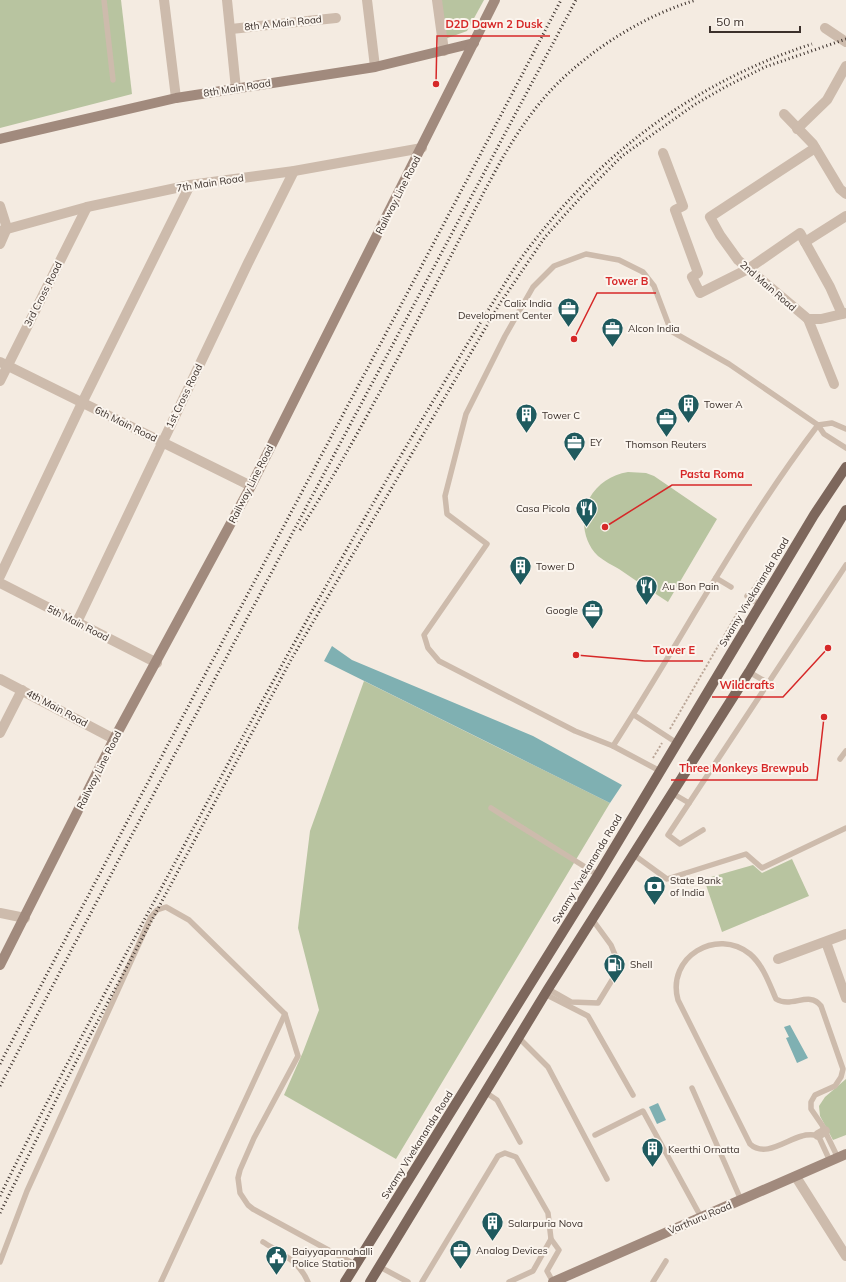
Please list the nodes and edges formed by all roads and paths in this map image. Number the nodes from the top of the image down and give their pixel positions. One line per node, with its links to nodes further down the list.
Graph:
1 (104, 0): 15 (lane)
2 (164, 0): 17 (street)
3 (227, 0): 9 (street)
4 (367, 0): 14 (street)
5 (437, 0): 12 (street)
6 (495, 0): 10 (main road, Railway Line Road)
7 (336, 18): 9 (street, 8th A Main Road)
8 (825, 28): 11 (street)
9 (231, 29): 16 (street)
10 (474, 42): 12 (main road, 8th Main Road); 21 (main road, Railway Line Road)
11 (846, 42)
12 (444, 51): 14 (main road, 8th Main Road)
13 (846, 66): 19 (street)
14 (375, 67): 16 (main road, 8th Main Road)
15 (113, 80)
16 (236, 88): 17 (main road, 8th Main Road)
17 (176, 98): 20 (main road, 8th Main Road)
18 (784, 114): 19 (street)
19 (797, 129): 22 (street)
20 (0, 139)
21 (422, 148): 24 (street, 7th Main Road); 45 (main road, Railway Line Road)
22 (815, 148): 26 (street); 33 (street, 2nd Main Road)
23 (664, 153): 33 (street)
24 (294, 171): 25 (street, 7th Main Road); 42 (street, 1st Cross Road)
25 (190, 185): 28 (street, 7th Main Road); 39 (street)
26 (846, 194)
27 (0, 206): 30 (street)
28 (87, 207): 30 (street, 7th Main Road); 36 (street, 3rd Cross Road)
29 (846, 216): 31 (street)
30 (3, 230): 32 (street)
31 (805, 242): 33 (street); 34 (street)
32 (0, 244)
33 (748, 269): 35 (street, 2nd Main Road)
34 (844, 313): 35 (street)
35 (808, 319): 38 (street)
36 (4, 364): 37 (street, 3rd Cross Road); 39 (street, 6th Main Road)
37 (0, 381)
38 (834, 384)
39 (82, 403): 42 (street, 6th Main Road); 48 (street)
40 (818, 425): 41 (lane); 43 (lane); 49 (lane); 65 (lane)
41 (846, 430)
42 (162, 442): 45 (street, 6th Main Road); 54 (street, 1st Cross Road)
43 (846, 448)
44 (846, 467): 53 (main road, Swamy Vivekananda Road)
45 (251, 486): 55 (main road, Railway Line Road)
46 (846, 510): 56 (main road)
47 (846, 565): 58 (lane)
48 (0, 576)
49 (716, 578): 51 (lane); 60 (lane)
50 (0, 583): 54 (street, 5th Main Road)
51 (731, 587)
52 (747, 596): 53 (lane); 62 (path)
53 (760, 605): 64 (main road, Swamy Vivekananda Road)
54 (77, 622): 55 (street, 5th Main Road)
55 (157, 663): 63 (main road, Railway Line Road)
56 (749, 672): 58 (lane); 70 (main road)
57 (0, 679): 59 (street, 4th Main Road)
58 (768, 683): 71 (lane)
59 (22, 690): 61 (street); 63 (street, 4th Main Road)
60 (634, 715): 62 (lane); 65 (lane)
61 (0, 733)
62 (666, 736): 64 (lane); 68 (path)
63 (114, 739): 78 (main road, Railway Line Road)
64 (677, 743): 69 (main road, Swamy Vivekananda Road)
65 (613, 746): 68 (lane)
66 (846, 751): 67 (lane)
67 (840, 759)
68 (649, 764): 69 (lane)
69 (660, 771): 76 (main road, Swamy Vivekananda Road)
70 (672, 792): 71 (lane); 75 (main road)
71 (689, 803): 74 (lane)
72 (491, 808): 76 (lane)
73 (846, 828): 75 (lane)
74 (703, 830)
75 (634, 855): 79 (main road)
76 (598, 875): 104 (main road, Swamy Vivekananda Road)
77 (0, 913): 78 (street)
78 (25, 918): 83 (main road, Railway Line Road)
79 (592, 919): 84 (main road); 84 (lane)
80 (846, 934): 81 (street)
81 (826, 942): 82 (street); 85 (street)
82 (778, 959)
83 (0, 965)
84 (547, 992): 87 (main road); 90 (lane)
85 (846, 998)
86 (284, 1014): 103 (lane); 104 (lane); 106 (lane)
87 (520, 1038): 89 (main road); 96 (lane)
88 (692, 1088): 97 (lane)
89 (485, 1092): 93 (lane); 105 (main road)
90 (633, 1095)
91 (822, 1133): 91 (lane); 94 (lane)
92 (595, 1134): 98 (lane)
93 (520, 1142)
94 (838, 1158): 95 (main road, Varthuru Road)
95 (796, 1177): 97 (main road, Varthuru Road); 101 (street)
96 (607, 1179)
97 (741, 1200): 98 (main road, Varthuru Road)
98 (701, 1218): 113 (main road, Varthuru Road)
99 (551, 1239): 111 (lane); 112 (lane); 113 (lane)
100 (263, 1242): 107 (lane)
101 (846, 1256)
102 (666, 1261): 114 (lane)
103 (0, 1262)
104 (356, 1266): 108 (main road, Swamy Vivekananda Road)
105 (380, 1267): 109 (main road); 110 (lane)
106 (161, 1282)
107 (308, 1282)
108 (346, 1282)
109 (370, 1282)
110 (408, 1282)
111 (422, 1282)
112 (509, 1282)
113 (553, 1282)
114 (653, 1282)

